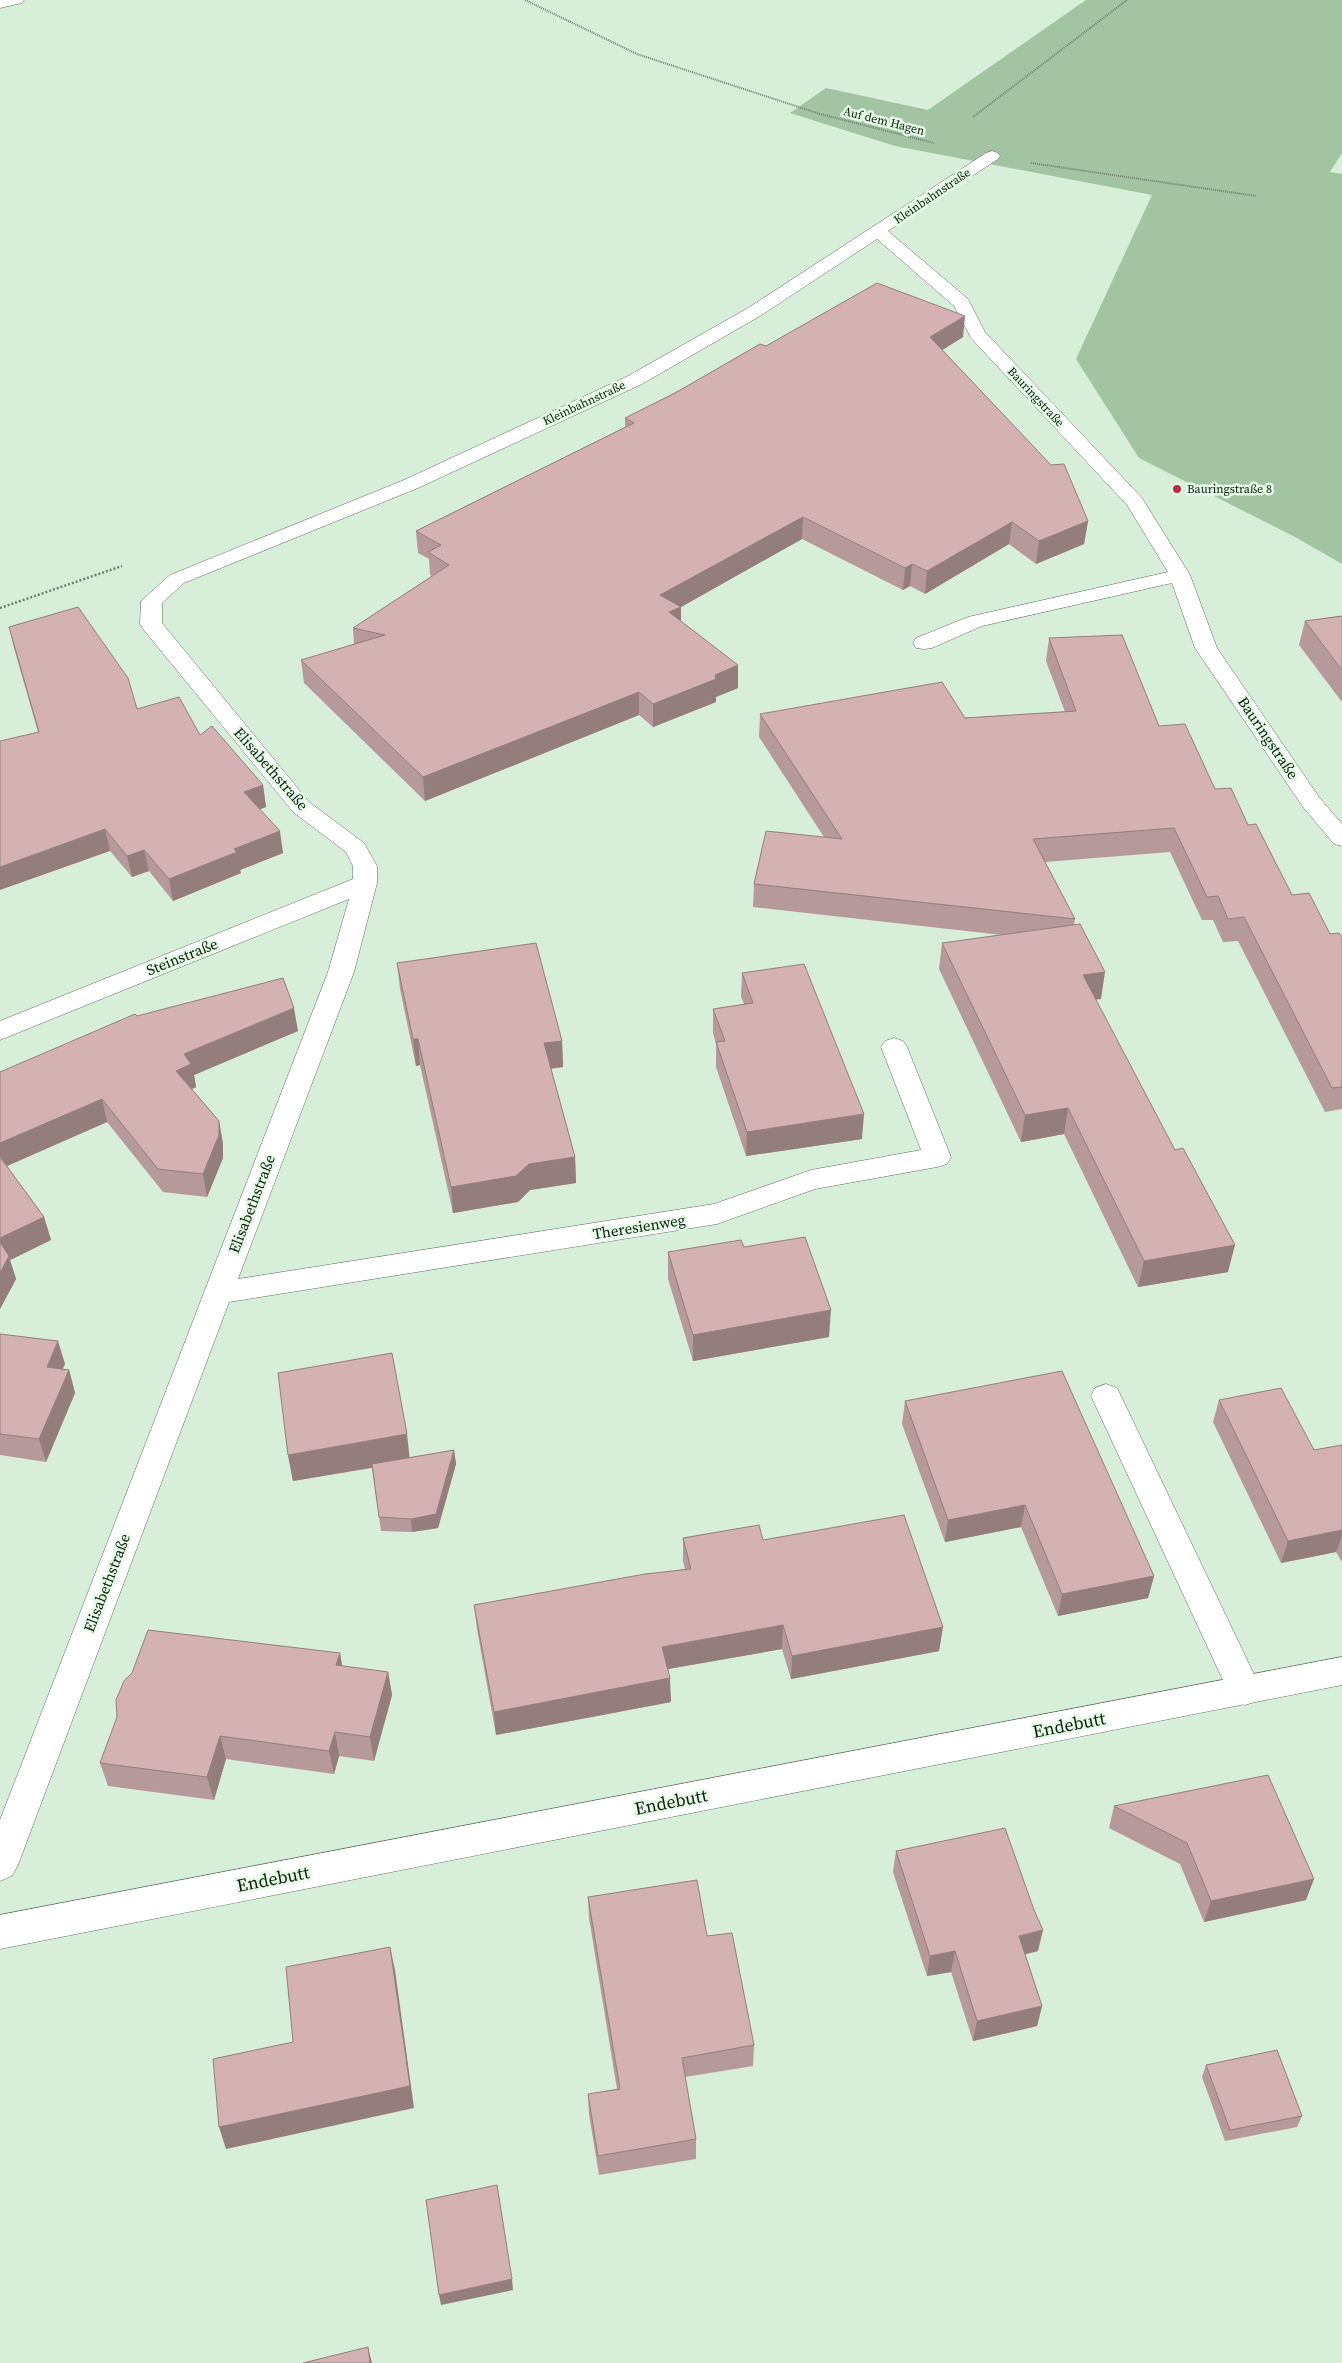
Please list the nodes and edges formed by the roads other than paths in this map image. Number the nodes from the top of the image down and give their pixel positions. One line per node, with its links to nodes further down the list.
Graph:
1 (17, 0): 2 (street)
2 (0, 4)
3 (992, 156): 4 (street, Kleinbahnstraße)
4 (878, 232): 5 (street, Bauringstraße); 6 (street, Kleinbahnstraße)
5 (1180, 575): 7 (street); 8 (street, Bauringstraße)
6 (151, 601): 9 (street, Elisabethstraße)
7 (924, 643)
8 (1342, 839)
9 (365, 882): 10 (street, Steinstraße); 12 (street, Elisabethstraße)
10 (0, 1031)
11 (894, 1047): 12 (street, Theresienweg)
12 (218, 1293): 16 (street, Elisabethstraße)
13 (1106, 1396): 15 (street)
14 (1342, 1671): 15 (street, Endebutt)
15 (1245, 1691): 17 (street, Endebutt)
16 (0, 1865)
17 (0, 1932)

